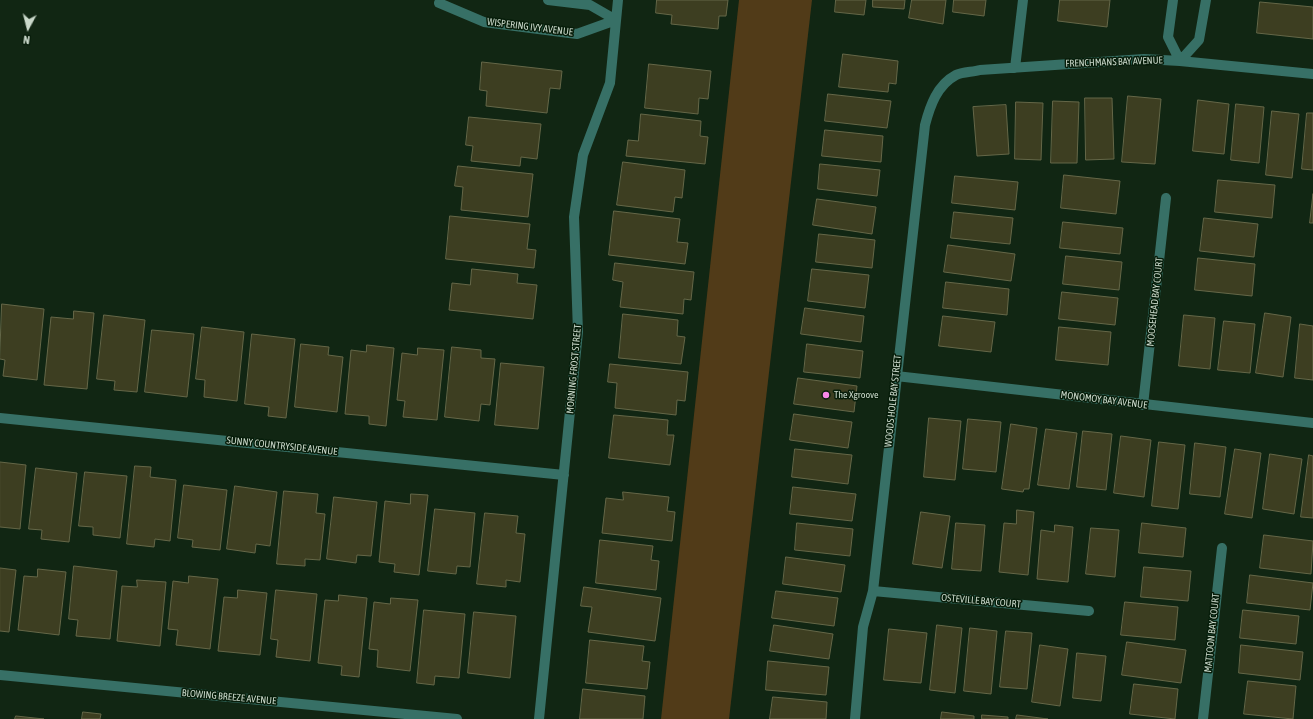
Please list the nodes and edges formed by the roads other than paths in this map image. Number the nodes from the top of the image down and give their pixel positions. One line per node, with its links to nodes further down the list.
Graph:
1 (455, 0): 7 (street, WISPERING IVY AVENUE)
2 (548, 0): 8 (street)
3 (618, 0): 8 (street, MORNING FROST STREET)
4 (1023, 0): 10 (street)
5 (1173, 0): 9 (street)
6 (1206, 0): 9 (street)
7 (439, 1): 8 (street, WISPERING IVY AVENUE)
8 (616, 20): 18 (street, MORNING FROST STREET)
9 (1180, 61): 10 (street, FRENCHMANS BAY AVENUE); 11 (street, FRENCHMANS BAY AVENUE)
10 (1015, 68): 12 (street, FRENCHMANS BAY AVENUE)
11 (1313, 74)
12 (942, 86): 14 (street, WOODS HOLE BAY STREET)
13 (1166, 198): 15 (street, MOOSEHEAD BAY COURT)
14 (896, 376): 15 (street, MONOMOY BAY AVENUE); 20 (street, WOODS HOLE BAY STREET)
15 (1143, 405): 17 (street, MONOMOY BAY AVENUE)
16 (0, 418): 18 (street, SUNNY COUNTRYSIDE AVENUE)
17 (1313, 423)
18 (564, 475): 24 (street, MORNING FROST STREET)
19 (1222, 548): 26 (street, MATTOON BAY COURT)
20 (873, 591): 21 (street, OSTEVILLE BAY COURT); 25 (street, WOODS HOLE BAY STREET)
21 (1090, 611)
22 (0, 675): 23 (street, BLOWING BREEZE AVENUE)
23 (457, 719)
24 (539, 719)
25 (855, 719)
26 (1203, 719)

